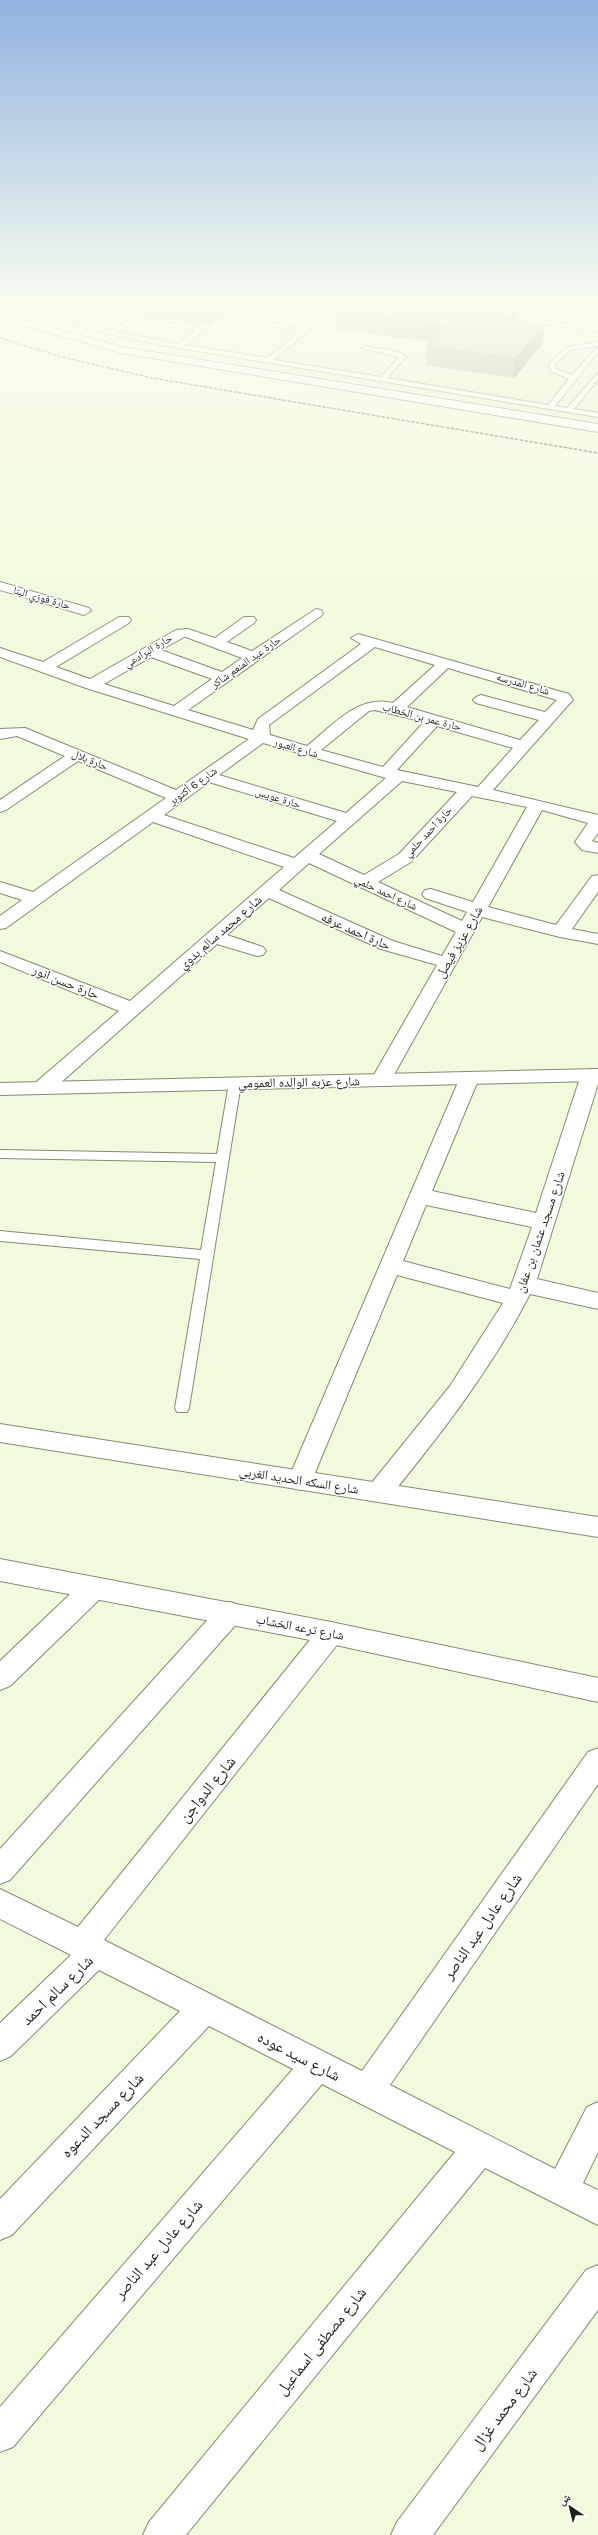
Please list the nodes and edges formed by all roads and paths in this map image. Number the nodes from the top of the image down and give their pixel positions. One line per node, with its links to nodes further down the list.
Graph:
1 (582, 425): 2 (street)
2 (598, 428)
3 (0, 586): 4 (street, حارة فوزي البنا)
4 (22, 592): 5 (street); 6 (street, حارة فوزي البنا)
5 (6, 601)
6 (84, 611)
7 (316, 613): 13 (street, حارة عبد المنعم شاكر)
8 (124, 620): 15 (street)
9 (249, 620): 10 (street)
10 (217, 643): 11 (street, حارة البرادعي); 13 (street, حارة البرادعي)
11 (149, 651): 16 (street); 17 (street, حارة البرادعي)
12 (0, 652): 15 (street, شارع العبور)
13 (254, 656): 16 (street, حارة عبد المنعم شاكر)
14 (446, 662): 19 (street); 21 (street, شارع المدرسه); 24 (street, شارع المدرسه)
15 (44, 668): 17 (street, شارع العبور)
16 (223, 678): 20 (street, حارة عبد المنعم شاكر)
17 (91, 685): 20 (street, شارع العبور)
18 (481, 700): 21 (street)
19 (396, 709): 22 (street, حارة عمر بن الخطاب); 26 (street, حارة عمر بن الخطاب)
20 (174, 712): 24 (street, شارع العبور)
21 (549, 718): 25 (street, شارع المدرسه)
22 (434, 720): 25 (street, حارة عمر بن الخطاب); 28 (street, شارع محمد سالم بدوي)
23 (0, 734): 27 (street, حارة بلال)
24 (260, 738): 26 (street, شارع العبور); 29 (street, شارع 6 أكتوبر)
25 (524, 746): 30 (street, شارع المدرسه)
26 (309, 752): 28 (street, شارع العبور)
27 (77, 755): 31 (street, حارة بلال); 33 (street)
28 (392, 775): 30 (street, شارع العبور); 35 (street, شارع محمد سالم بدوي)
29 (207, 776): 31 (street, شارع 6 أكتوبر); 35 (street, حارة عويس)
30 (475, 791): 32 (street, شارع العبور); 40 (street, حارة احمد حلمي)
31 (178, 796): 34 (street, شارع 6 أكتوبر)
32 (537, 804): 36 (street, شارع العبور); 45 (street, شارع عزيز فيصل)
33 (0, 807)
34 (151, 816): 38 (street); 44 (street, شارع 6 أكتوبر)
35 (348, 819): 38 (street, شارع محمد سالم بدوي)
36 (598, 820): 37 (street)
37 (598, 848)
38 (301, 860): 40 (street, شارع احمد حلمي); 42 (street, شارع محمد سالم بدوي)
39 (598, 880): 48 (street)
40 (364, 882): 47 (street, شارع احمد حلمي)
41 (0, 887): 44 (street)
42 (266, 891): 49 (street, شارع محمد سالم بدوي); 53 (street, حارة احمد عرفه)
43 (431, 894): 45 (street)
44 (35, 899): 46 (street, شارع 6 أكتوبر)
45 (477, 911): 47 (street, شارع عزيز فيصل); 48 (street)
46 (0, 924)
47 (466, 930): 53 (street, شارع عزيز فيصل)
48 (560, 932): 50 (street)
49 (214, 937): 51 (street); 54 (street, شارع محمد سالم بدوي)
50 (598, 939)
51 (257, 951)
52 (0, 956): 54 (street, حارة حسن انور)
53 (448, 963): 57 (street, شارع عزيز فيصل)
54 (132, 1009): 59 (street, شارع محمد سالم بدوي)
55 (595, 1075): 56 (street, شارع عزبه الوالده العمومي); 64 (street, شارع مسجد عثمان بن عفان)
56 (469, 1078): 57 (street, شارع عزبه الوالده العمومي); 63 (street)
57 (381, 1080): 58 (street, شارع عزبه الوالده العمومي)
58 (235, 1084): 59 (street, شارع عزبه الوالده العمومي); 62 (lane)
59 (42, 1088): 60 (street, شارع عزبه الوالده العمومي)
60 (0, 1089)
61 (0, 1154): 62 (lane)
62 (223, 1158): 66 (lane)
63 (420, 1196): 64 (street); 67 (street)
64 (544, 1222): 68 (street, شارع مسجد عثمان بن عفان)
65 (0, 1236): 66 (lane)
66 (207, 1255): 70 (lane)
67 (390, 1265): 68 (street); 72 (street)
68 (521, 1292): 69 (street); 73 (street, شارع مسجد عثمان بن عفان)
69 (598, 1300)
70 (182, 1408)
71 (0, 1433): 72 (street, شارع السكه الحديد الغربي)
72 (300, 1480): 73 (street, شارع السكه الحديد الغربي)
73 (379, 1492): 74 (street, شارع السكه الحديد الغربي)
74 (598, 1527)
75 (0, 1570): 76 (street, شارع ترعه الخشاب)
76 (94, 1588): 77 (street, شارع ترعه الخشاب); 79 (street)
77 (230, 1613): 78 (street, شارع ترعه الخشاب); 82 (street)
78 (331, 1633): 80 (street, شارع ترعه الخشاب); 84 (street, شارع الدواجن)
79 (0, 1678)
80 (598, 1690)
81 (598, 1761): 88 (street, شارع عادل عبد الناصر)
82 (0, 1870)
83 (0, 1903): 84 (street, شارع سيد عوده)
84 (89, 1948): 85 (street, شارع سيد عوده); 86 (street, شارع سالم احمد)
85 (205, 2008): 87 (street, شارع سيد عوده); 93 (street, شارع مسجد الدعوه)
86 (0, 2045)
87 (317, 2065): 88 (street, شارع سيد عوده); 95 (street, شارع عادل عبد الناصر)
88 (367, 2091): 90 (street, شارع سيد عوده)
89 (598, 2118): 91 (street)
90 (480, 2148): 91 (street, شارع سيد عوده); 96 (street, شارع مصطفى اسماعيل)
91 (562, 2190): 92 (street, شارع سيد عوده)
92 (598, 2208)
93 (0, 2223)
94 (598, 2282): 97 (street, شارع محمد غزال)
95 (0, 2434)
96 (162, 2535)
97 (410, 2535)

